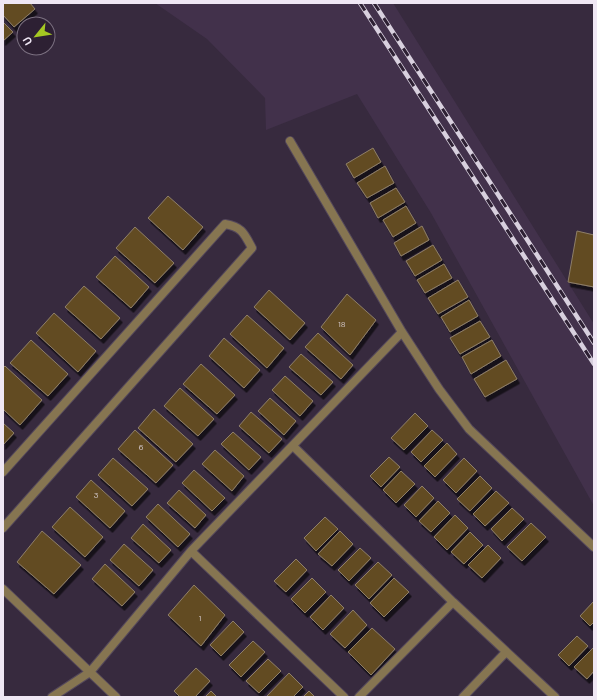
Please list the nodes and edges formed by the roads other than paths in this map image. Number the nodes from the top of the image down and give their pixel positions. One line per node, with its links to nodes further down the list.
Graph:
1 (290, 141): 2 (street)
2 (402, 332): 3 (street); 6 (street)
3 (293, 446): 7 (street); 9 (street)
4 (3, 472): 5 (street)
5 (3, 528)
6 (594, 547)
7 (191, 551): 11 (street); 14 (street)
8 (3, 589): 11 (street)
9 (453, 602): 10 (street); 15 (street)
10 (506, 652): 16 (street); 17 (street)
11 (90, 672): 12 (street); 13 (street)
12 (52, 697)
13 (116, 697)
14 (344, 697)
15 (359, 697)
16 (463, 697)
17 (555, 697)

